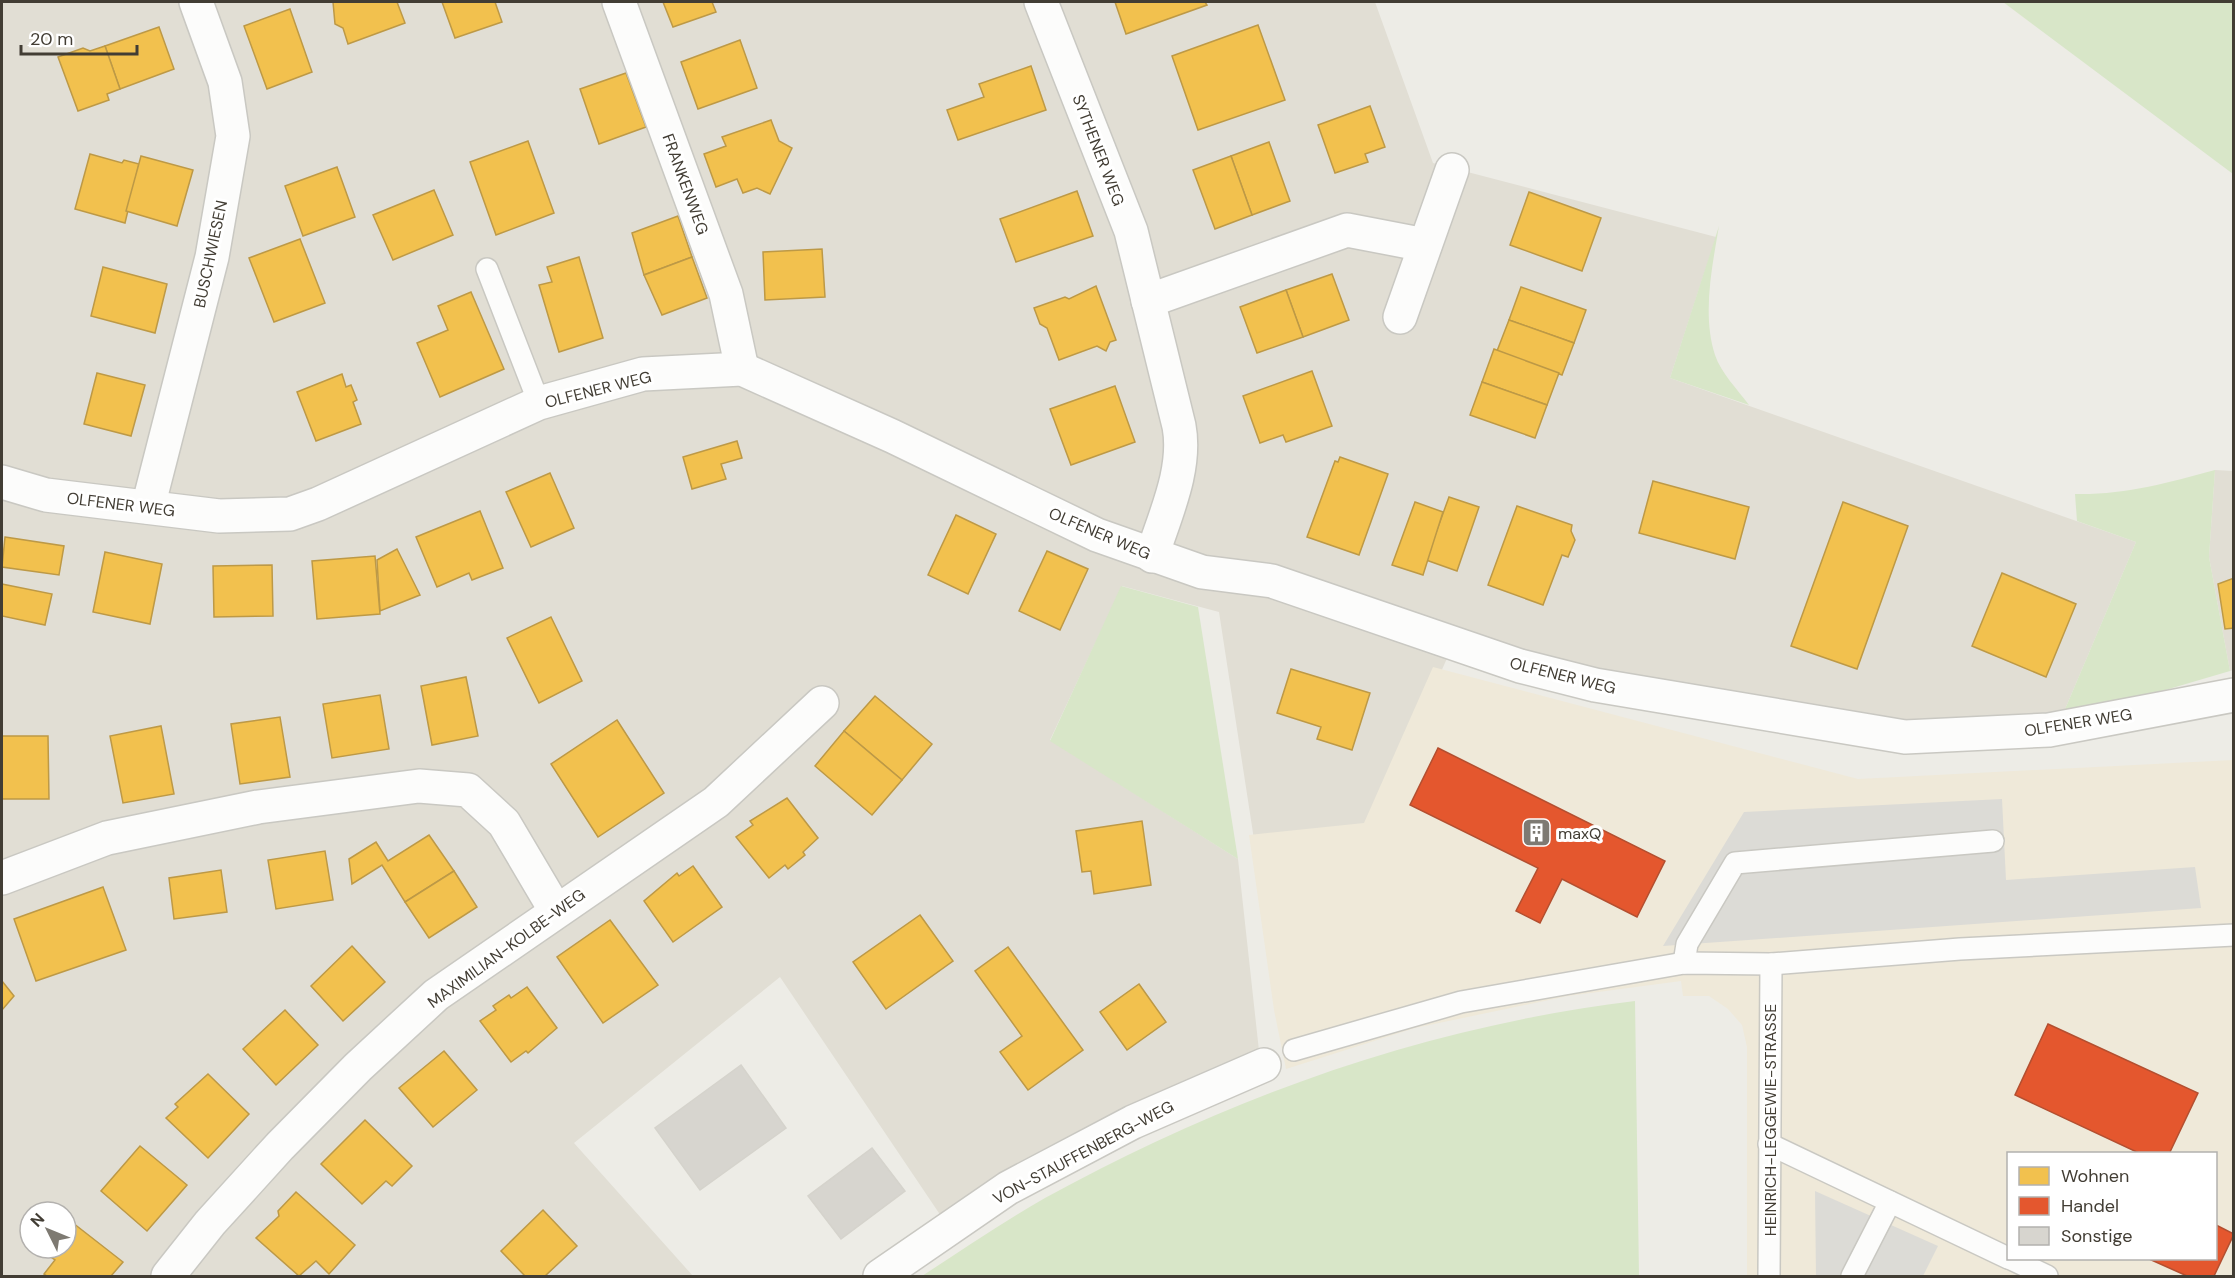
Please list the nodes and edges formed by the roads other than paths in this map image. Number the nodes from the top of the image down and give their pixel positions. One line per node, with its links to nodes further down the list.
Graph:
1 (196, 2): 12 (street, BUSCHWIESEN)
2 (619, 2): 9 (street, FRANKENWEG)
3 (1041, 2): 7 (street, SYTHENER WEG)
4 (1452, 170): 5 (street)
5 (1425, 245): 7 (street); 8 (street)
6 (487, 269): 10 (lane)
7 (1148, 301): 13 (street, SYTHENER WEG)
8 (1400, 317)
9 (742, 369): 10 (street, OLFENER WEG); 13 (street, OLFENER WEG)
10 (539, 403): 12 (street, OLFENER WEG)
11 (2, 482): 12 (street, OLFENER WEG)
12 (148, 507)
13 (1152, 556): 14 (street, OLFENER WEG)
14 (2234, 695)
15 (822, 703): 18 (street, MAXIMILIAN-KOLBE-WEG)
16 (1993, 841): 20 (lane)
17 (2, 878): 18 (street)
18 (556, 911): 28 (street, MAXIMILIAN-KOLBE-WEG)
19 (2234, 935): 21 (lane)
20 (1684, 963): 21 (lane); 22 (lane)
21 (1771, 964): 24 (lane, HEINRICH-LEGGEWIE-STRASSE)
22 (1294, 1050)
23 (1264, 1065): 29 (street, VON-STAUFFENBERG-WEG)
24 (1769, 1144): 25 (lane); 30 (lane, HEINRICH-LEGGEWIE-STRASSE)
25 (1890, 1202): 26 (lane); 31 (lane)
26 (2007, 1257)
27 (2013, 1260): 32 (lane)
28 (168, 1276)
29 (880, 1276)
30 (1769, 1276)
31 (1852, 1276)
32 (2047, 1276)

